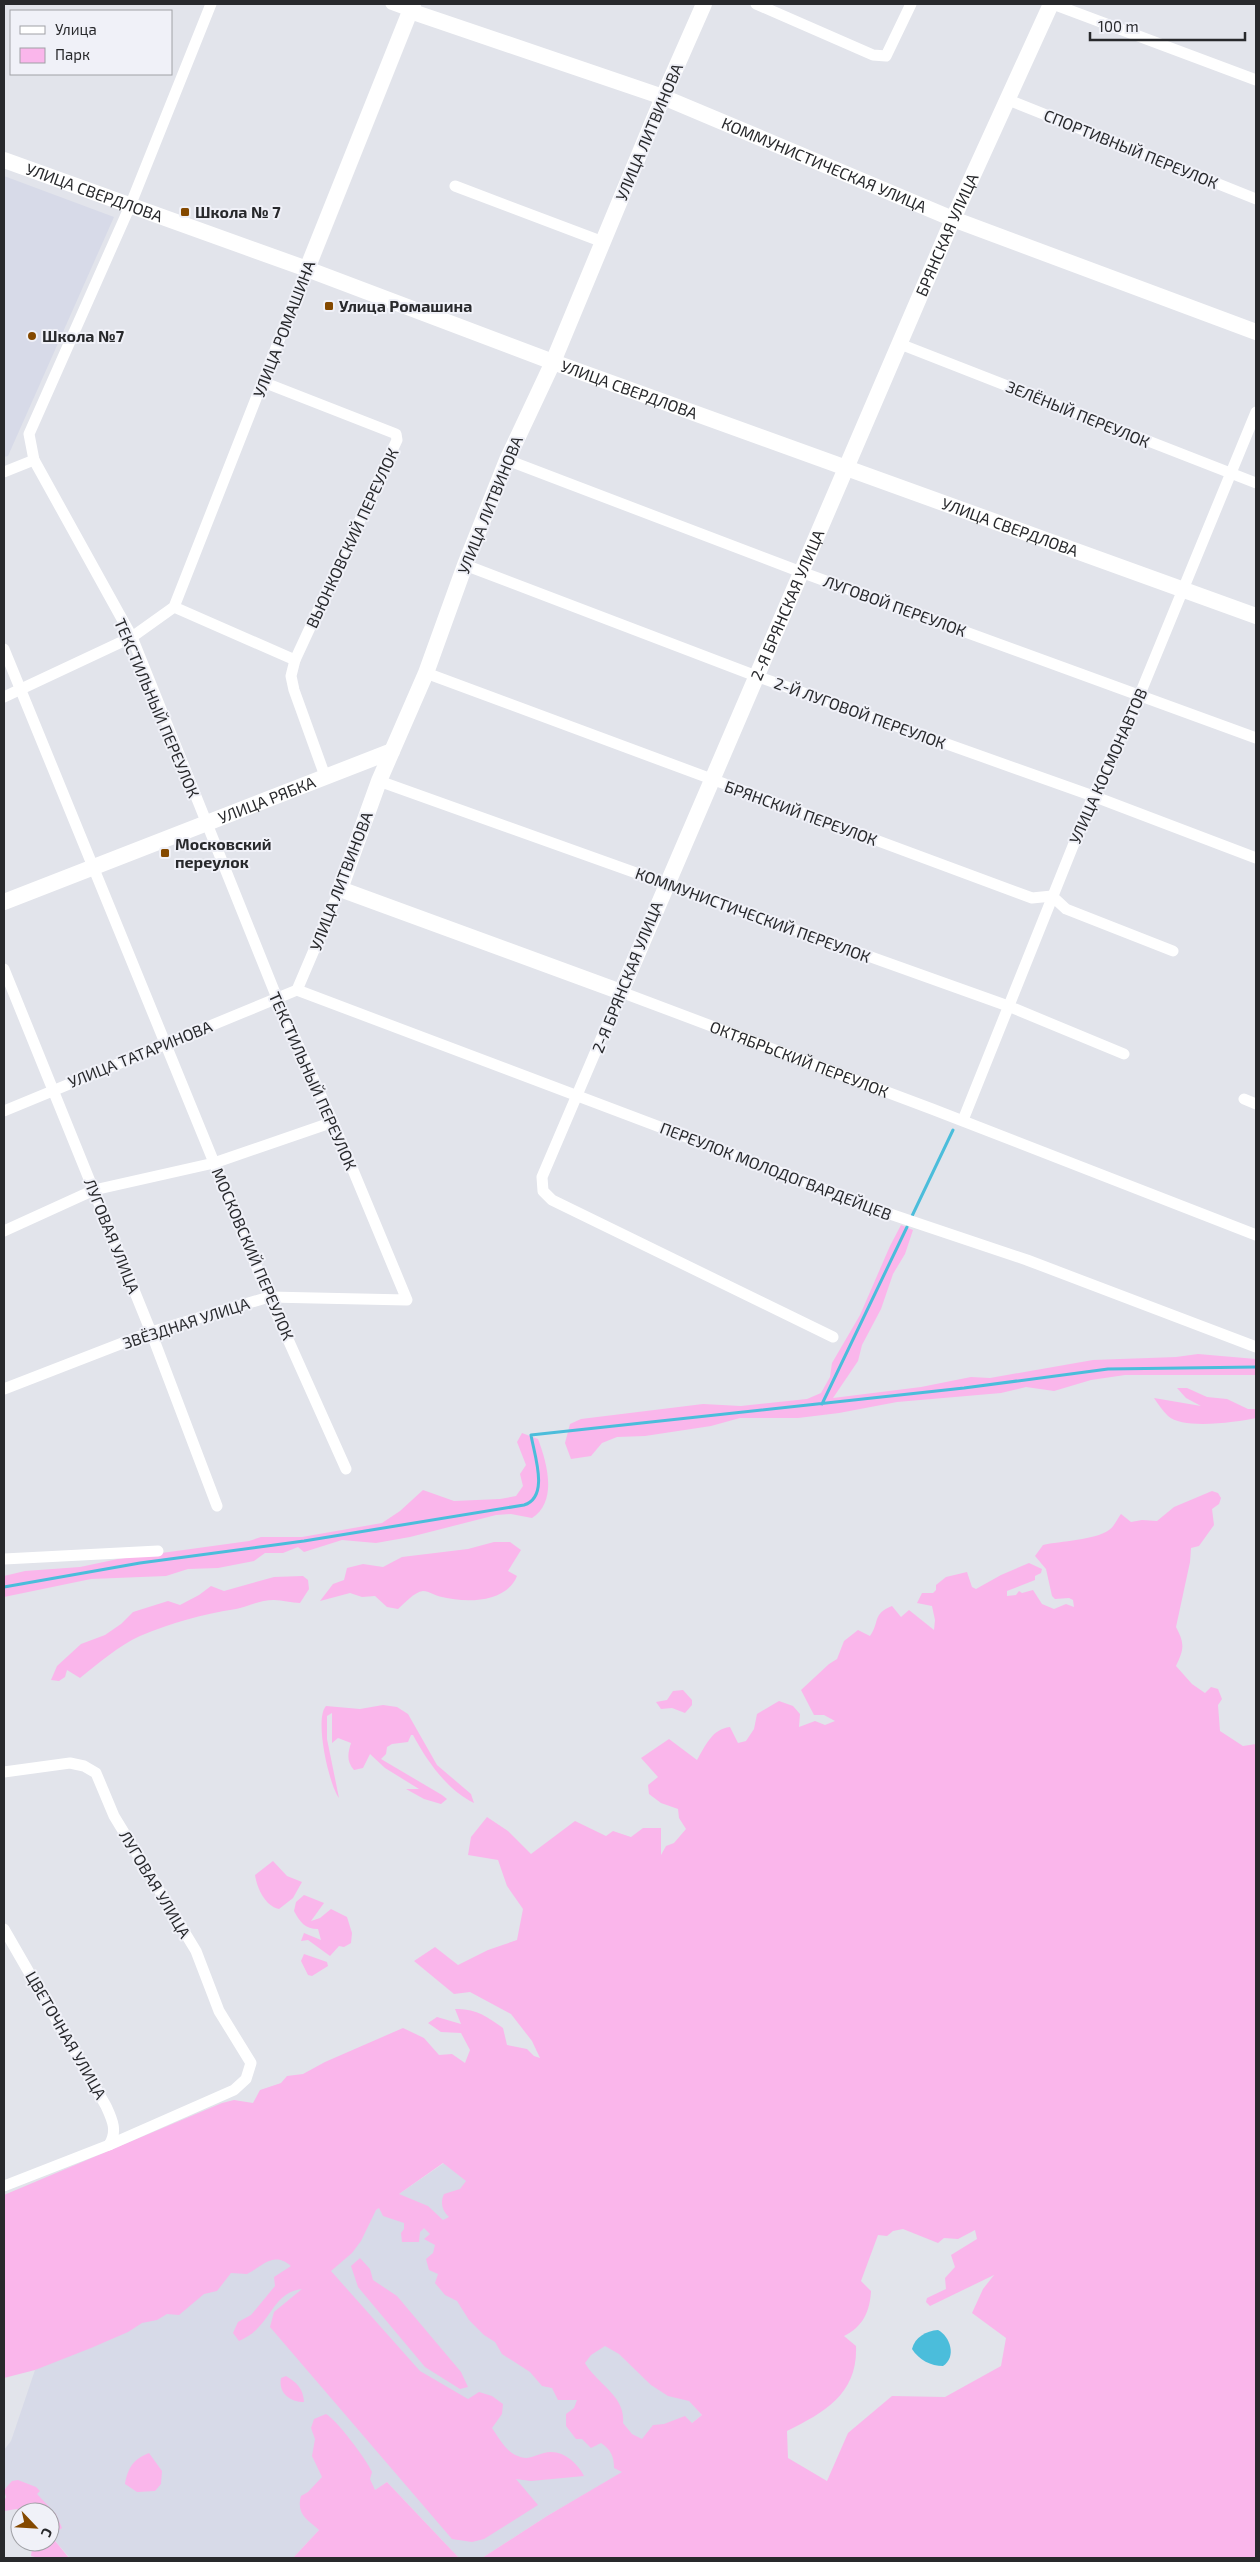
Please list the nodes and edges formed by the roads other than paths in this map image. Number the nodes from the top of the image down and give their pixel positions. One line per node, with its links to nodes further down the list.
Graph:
1 (211, 4): 14 (street, ТЕКСТИЛЬНЫЙ ПЕРЕУЛОК)
2 (392, 4): 7 (street, КОММУНИСТИЧЕСКАЯ УЛИЦА)
3 (704, 4): 9 (street, УЛИЦА ЛИТВИНОВА)
4 (756, 4): 5 (street)
5 (911, 4)
6 (1052, 4): 8 (street); 10 (street, БРЯНСКАЯ УЛИЦА)
7 (412, 7): 9 (street, КОММУНИСТИЧЕСКАЯ УЛИЦА); 17 (street, УЛИЦА РОМАШИНА)
8 (1256, 80)
9 (662, 97): 15 (street, КОММУНИСТИЧЕСКАЯ УЛИЦА); 16 (street, УЛИЦА ЛИТВИНОВА)
10 (1006, 99): 13 (street, СПОРТИВНЫЙ ПЕРЕУЛОК); 15 (street, БРЯНСКАЯ УЛИЦА)
11 (4, 160): 14 (street, УЛИЦА СВЕРДЛОВА)
12 (455, 186): 16 (street)
13 (1256, 199)
14 (130, 206): 17 (street, УЛИЦА СВЕРДЛОВА); 23 (street, ТЕКСТИЛЬНЫЙ ПЕРЕУЛОК)
15 (953, 219): 18 (street, КОММУНИСТИЧЕСКАЯ УЛИЦА); 19 (street, БРЯНСКАЯ УЛИЦА)
16 (603, 242): 20 (street, УЛИЦА ЛИТВИНОВА)
17 (307, 269): 20 (street, УЛИЦА СВЕРДЛОВА); 21 (street, УЛИЦА РОМАШИНА)
18 (1256, 332)
19 (900, 344): 25 (street, БРЯНСКАЯ УЛИЦА); 27 (street, ЗЕЛЁНЫЙ ПЕРЕУЛОК)
20 (553, 362): 24 (street, УЛИЦА ЛИТВИНОВА); 25 (street, УЛИЦА СВЕРДЛОВА)
21 (263, 382): 32 (street, УЛИЦА РОМАШИНА); 36 (street, ВЬЮНКОВСКИЙ ПЕРЕУЛОК)
22 (1256, 412): 27 (street, УЛИЦА КОСМОНАВТОВ)
23 (34, 460): 26 (street); 34 (street, ТЕКСТИЛЬНЫЙ ПЕРЕУЛОК)
24 (507, 460): 29 (street, УЛИЦА ЛИТВИНОВА); 30 (street, ЛУГОВОЙ ПЕРЕУЛОК)
25 (847, 467): 30 (street, 2-Я БРЯНСКАЯ УЛИЦА); 31 (street, УЛИЦА СВЕРДЛОВА)
26 (4, 472)
27 (1231, 474): 28 (street, ЗЕЛЁНЫЙ ПЕРЕУЛОК); 31 (street, УЛИЦА КОСМОНАВТОВ)
28 (1256, 484)
29 (465, 565): 37 (street, УЛИЦА ЛИТВИНОВА); 38 (street, 2-Й ЛУГОВОЙ ПЕРЕУЛОК)
30 (801, 572): 38 (street, 2-Я БРЯНСКАЯ УЛИЦА); 40 (street, ЛУГОВОЙ ПЕРЕУЛОК)
31 (1184, 589): 33 (street, УЛИЦА СВЕРДЛОВА); 40 (street, УЛИЦА КОСМОНАВТОВ)
32 (174, 607): 34 (street); 36 (street)
33 (1256, 616)
34 (132, 637): 39 (street); 48 (street, ТЕКСТИЛЬНЫЙ ПЕРЕУЛОК)
35 (4, 649): 39 (street, МОСКОВСКИЙ ПЕРЕУЛОК)
36 (295, 660): 44 (street, ВЬЮНКОВСКИЙ ПЕРЕУЛОК)
37 (426, 673): 43 (street, УЛИЦА ЛИТВИНОВА); 45 (street, БРЯНСКИЙ ПЕРЕУЛОК)
38 (756, 676): 45 (street, 2-Я БРЯНСКАЯ УЛИЦА); 47 (street, 2-Й ЛУГОВОЙ ПЕРЕУЛОК)
39 (21, 690): 41 (street); 50 (street, МОСКОВСКИЙ ПЕРЕУЛОК)
40 (1140, 694): 42 (street, ЛУГОВОЙ ПЕРЕУЛОК); 47 (street, УЛИЦА КОСМОНАВТОВ)
41 (4, 697)
42 (1256, 738)
43 (392, 751): 44 (street, УЛИЦА РЯБКА); 46 (street, УЛИЦА ЛИТВИНОВА)
44 (325, 776): 48 (street, УЛИЦА РЯБКА)
45 (710, 780): 51 (street, 2-Я БРЯНСКАЯ УЛИЦА); 53 (street, БРЯНСКИЙ ПЕРЕУЛОК)
46 (380, 781): 51 (street, КОММУНИСТИЧЕСКИЙ ПЕРЕУЛОК); 52 (street, УЛИЦА ЛИТВИНОВА)
47 (1093, 796): 49 (street, 2-Й ЛУГОВОЙ ПЕРЕУЛОК); 53 (street, УЛИЦА КОСМОНАВТОВ)
48 (204, 822): 50 (street, УЛИЦА РЯБКА); 59 (street, ТЕКСТИЛЬНЫЙ ПЕРЕУЛОК)
49 (1256, 858)
50 (93, 866): 54 (street, УЛИЦА РЯБКА); 61 (street, МОСКОВСКИЙ ПЕРЕУЛОК)
51 (665, 884): 58 (street, 2-Я БРЯНСКАЯ УЛИЦА); 60 (street, КОММУНИСТИЧЕСКИЙ ПЕРЕУЛОК)
52 (340, 889): 57 (street, УЛИЦА ЛИТВИНОВА); 58 (street, ОКТЯБРЬСКИЙ ПЕРЕУЛОК)
53 (1052, 896): 55 (street); 60 (street, УЛИЦА КОСМОНАВТОВ)
54 (4, 902)
55 (1173, 951)
56 (4, 969): 63 (street, ЛУГОВАЯ УЛИЦА)
57 (297, 990): 59 (street); 64 (street, ПЕРЕУЛОК МОЛОДОГВАРДЕЙЦЕВ)
58 (621, 992): 64 (street, 2-Я БРЯНСКАЯ УЛИЦА); 68 (street, ОКТЯБРЬСКИЙ ПЕРЕУЛОК)
59 (276, 998): 61 (street, УЛИЦА ТАТАРИНОВА); 69 (street, ТЕКСТИЛЬНЫЙ ПЕРЕУЛОК)
60 (1008, 1006): 62 (street, КОММУНИСТИЧЕСКИЙ ПЕРЕУЛОК); 68 (street, УЛИЦА КОСМОНАВТОВ)
61 (165, 1043): 63 (street, УЛИЦА ТАТАРИНОВА); 70 (street, МОСКОВСКИЙ ПЕРЕУЛОК)
62 (1124, 1054)
63 (53, 1090): 67 (street, УЛИЦА ТАТАРИНОВА); 71 (street, ЛУГОВАЯ УЛИЦА)
64 (578, 1096): 77 (street, 2-Я БРЯНСКАЯ УЛИЦА); 78 (street, ПЕРЕУЛОК МОЛОДОГВАРДЕЙЦЕВ)
65 (1244, 1099): 66 (street)
66 (1256, 1104)
67 (4, 1111)
68 (962, 1120): 73 (street, ОКТЯБРЬСКИЙ ПЕРЕУЛОК)
69 (332, 1122): 70 (street); 75 (street, ТЕКСТИЛЬНЫЙ ПЕРЕУЛОК)
70 (214, 1163): 71 (street); 74 (street, МОСКОВСКИЙ ПЕРЕУЛОК)
71 (94, 1190): 72 (street); 76 (street, ЛУГОВАЯ УЛИЦА)
72 (4, 1231)
73 (1256, 1235)
74 (269, 1297): 75 (street, ЗВЁЗДНАЯ УЛИЦА); 76 (street, ЗВЁЗДНАЯ УЛИЦА); 80 (street, МОСКОВСКИЙ ПЕРЕУЛОК)
75 (406, 1300)
76 (151, 1332): 79 (street, ЗВЁЗДНАЯ УЛИЦА); 81 (street, ЛУГОВАЯ УЛИЦА)
77 (833, 1337)
78 (1256, 1347)
79 (4, 1390)
80 (346, 1469)
81 (217, 1506)
82 (158, 1551): 83 (street)
83 (4, 1559)
84 (4, 1772): 86 (street, ЛУГОВАЯ УЛИЦА)
85 (4, 1929): 86 (street, ЦВЕТОЧНАЯ УЛИЦА)
86 (109, 2145): 87 (street)
87 (4, 2186)

